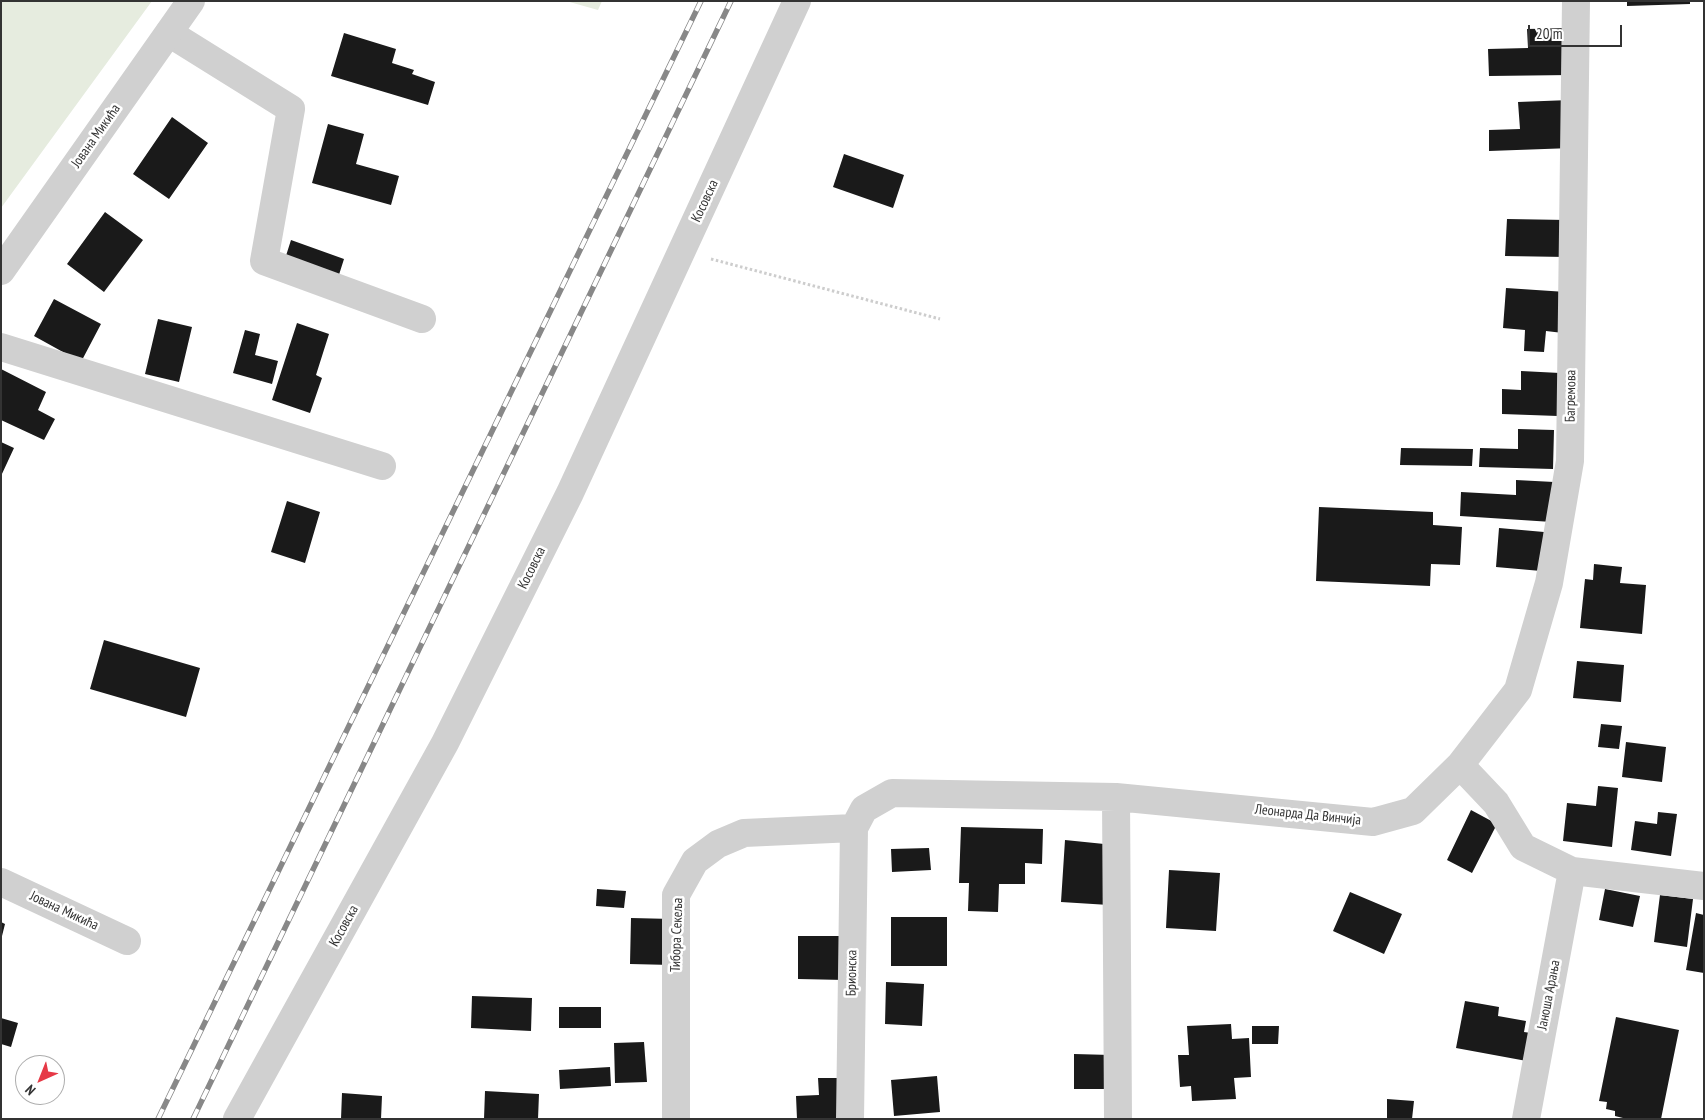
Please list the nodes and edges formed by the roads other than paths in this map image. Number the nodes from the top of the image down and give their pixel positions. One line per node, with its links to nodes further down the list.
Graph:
1 (192, 1): 4 (street, Јована Микића)
2 (797, 1): 16 (street, Косовска)
3 (1576, 1): 9 (street, Багремова)
4 (169, 33): 5 (street, Јована Микића); 6 (street)
5 (1, 271)
6 (422, 320)
7 (1, 347): 8 (street)
8 (382, 466)
9 (1460, 765): 10 (street, Леонарда Да Винчија); 12 (street)
10 (1116, 797): 11 (street, Леонарда Да Винчија); 19 (street)
11 (854, 828): 17 (street, Тибора Секеља); 18 (street, Брионска)
12 (1572, 871): 14 (street); 20 (street, Јаноша Арања)
13 (1, 882): 15 (street, Јована Микића)
14 (1704, 886)
15 (127, 941)
16 (237, 1119)
17 (676, 1119)
18 (850, 1119)
19 (1118, 1119)
20 (1526, 1119)

